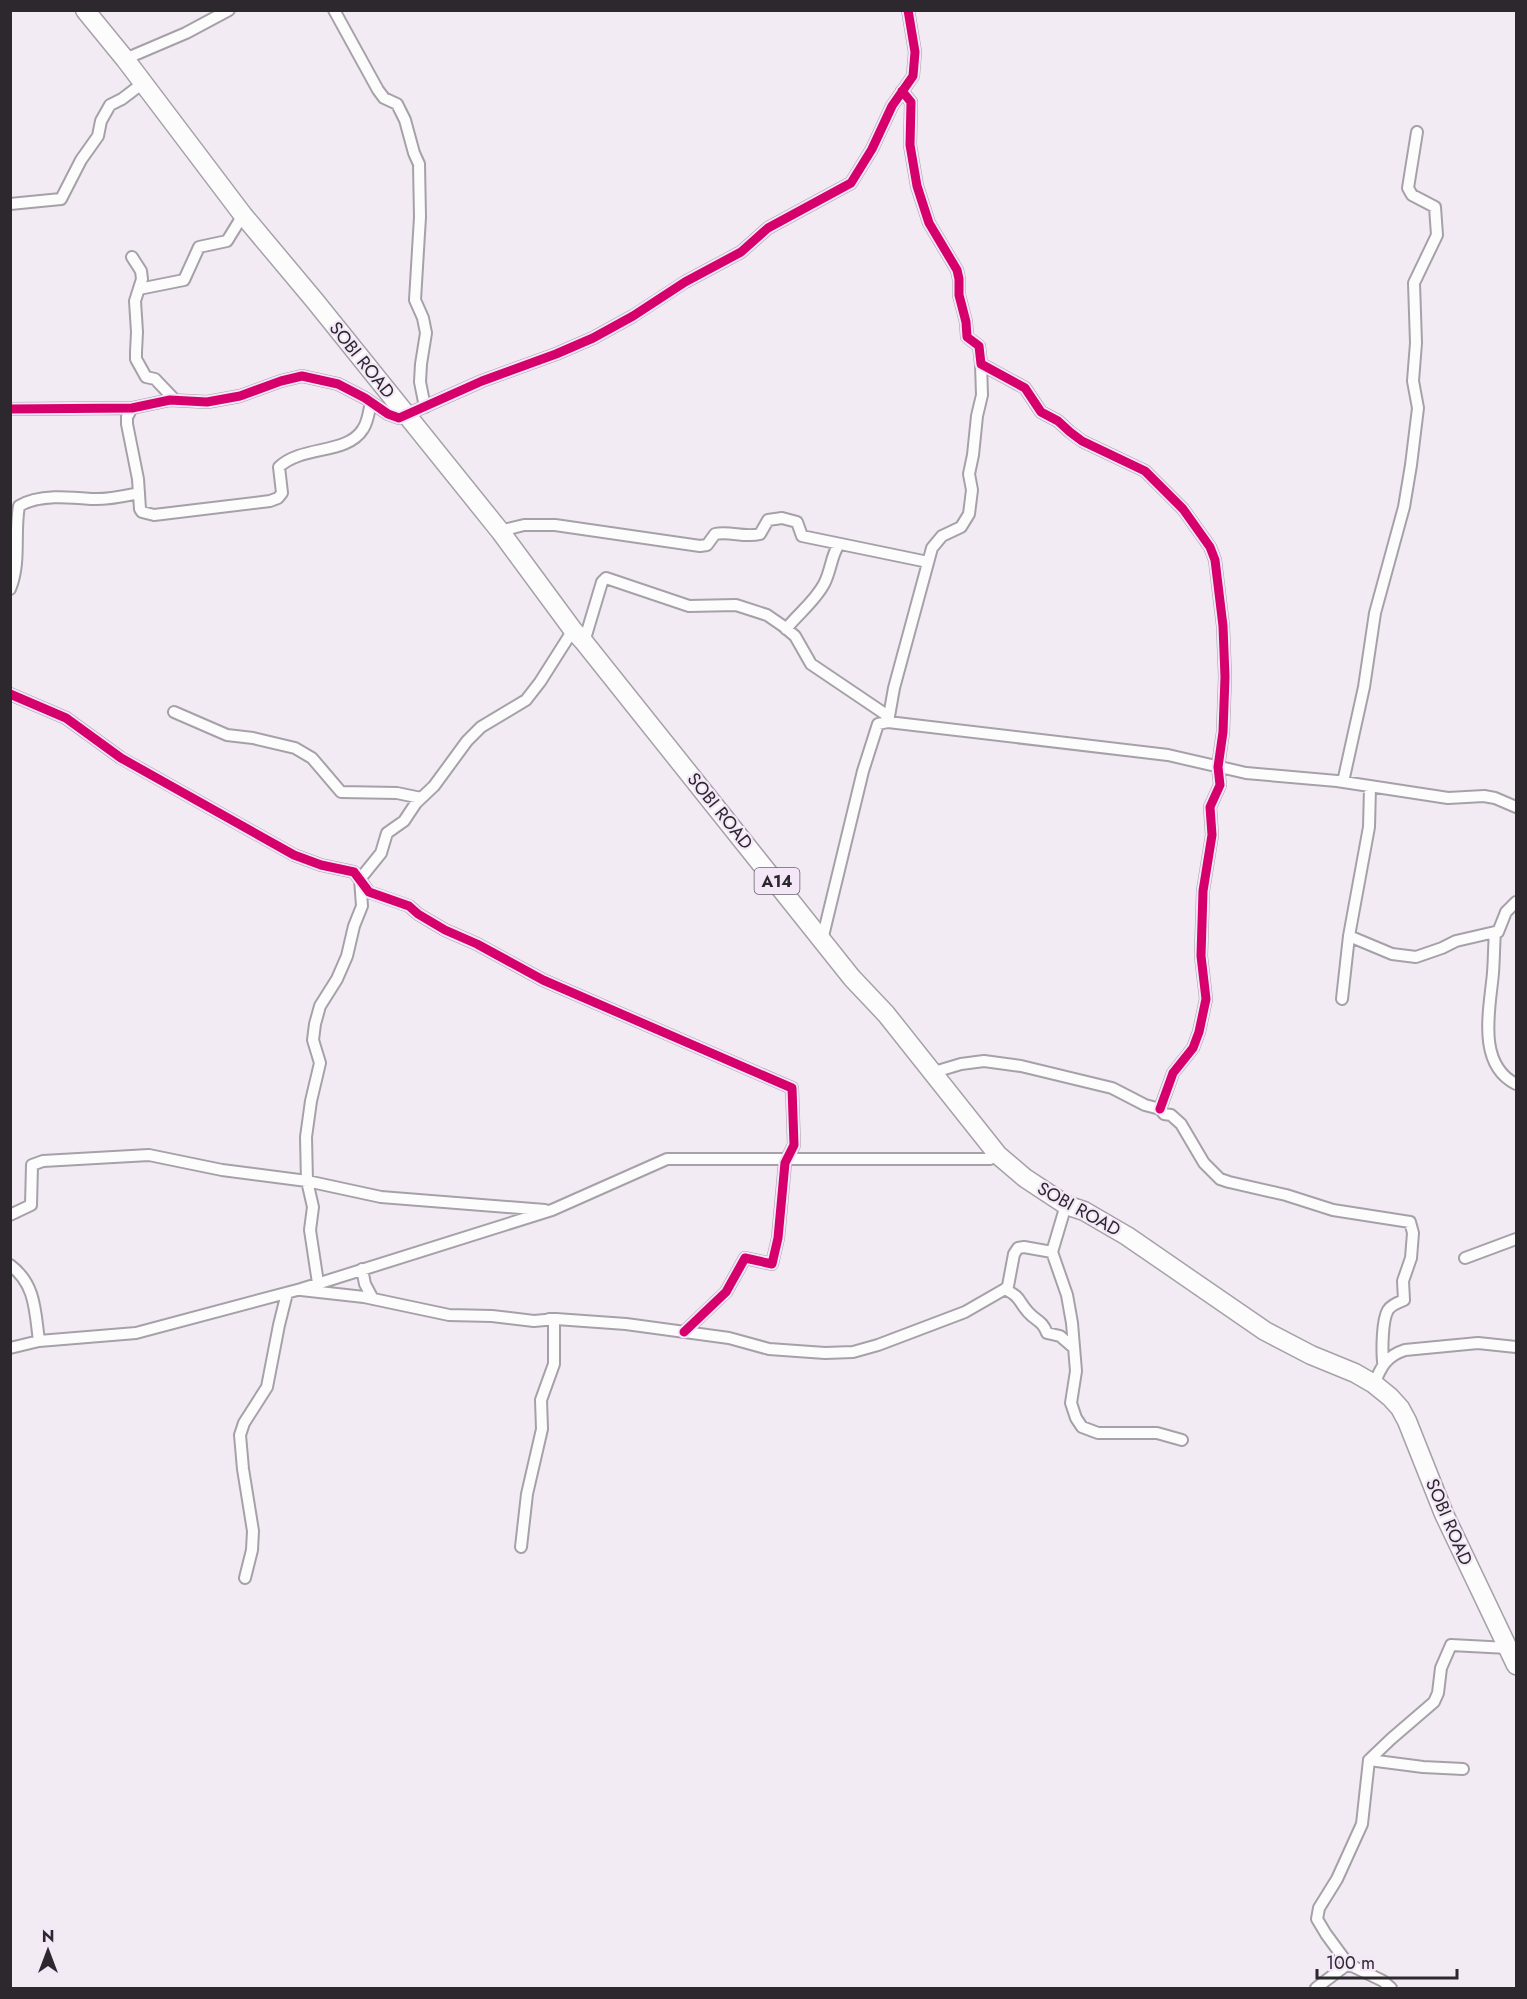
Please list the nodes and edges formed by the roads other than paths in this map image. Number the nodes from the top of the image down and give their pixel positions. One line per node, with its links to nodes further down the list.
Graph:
1 (85, 10): 5 (highway, SOBI ROAD / A14)
2 (229, 10): 5 (street)
3 (334, 10): 16 (street)
4 (908, 10): 7 (street)
5 (125, 59): 6 (highway, SOBI ROAD / A14)
6 (143, 83): 9 (street); 10 (highway, SOBI ROAD / A14)
7 (902, 91): 13 (street); 16 (street)
8 (1417, 132): 31 (street)
9 (10, 204)
10 (243, 215): 12 (street); 19 (highway, SOBI ROAD / A14)
11 (132, 257): 12 (street)
12 (139, 289): 14 (street)
13 (981, 364): 23 (street); 30 (street)
14 (175, 400): 15 (street); 17 (street)
15 (371, 402): 19 (street); 20 (street)
16 (425, 407): 19 (street)
17 (132, 408): 18 (street); 20 (street)
18 (10, 409)
19 (406, 416): 21 (highway, SOBI ROAD / A14)
20 (139, 493): 24 (street)
21 (500, 531): 22 (street); 26 (highway, SOBI ROAD / A14)
22 (839, 544): 23 (street); 25 (street)
23 (928, 562): 29 (street)
24 (10, 589)
25 (786, 629): 26 (street); 29 (street)
26 (578, 636): 33 (street); 39 (highway, SOBI ROAD / A14)
27 (10, 694): 35 (street)
28 (174, 712): 33 (street)
29 (888, 719): 30 (street); 39 (street)
30 (1218, 767): 31 (street); 43 (street)
31 (1343, 782): 32 (street)
32 (1370, 787): 34 (street); 38 (street)
33 (421, 798): 35 (street)
34 (1516, 807)
35 (360, 879): 45 (street); 46 (street)
36 (1516, 902): 37 (street)
37 (1495, 932): 38 (street); 42 (street)
38 (1350, 936): 40 (street)
39 (822, 940): 41 (highway, SOBI ROAD / A14)
40 (1342, 999)
41 (931, 1072): 43 (street); 44 (highway, SOBI ROAD / A14)
42 (1516, 1084)
43 (1160, 1109): 66 (street)
44 (998, 1155): 45 (street); 47 (highway, SOBI ROAD / A14)
45 (789, 1158): 48 (street); 61 (street)
46 (307, 1181): 48 (street); 49 (street); 55 (street)
47 (1066, 1205): 51 (street); 67 (highway, SOBI ROAD / A14)
48 (552, 1210): 54 (street)
49 (10, 1215)
50 (1516, 1239): 52 (street)
51 (1052, 1252): 56 (street); 65 (street)
52 (1465, 1258)
53 (10, 1265): 62 (street)
54 (362, 1269): 55 (street); 59 (street)
55 (318, 1283): 57 (street)
56 (1005, 1289): 61 (street); 65 (street)
57 (301, 1290): 58 (street); 59 (street)
58 (287, 1293): 62 (street); 70 (street)
59 (373, 1299): 60 (street)
60 (554, 1319): 61 (street); 69 (street)
61 (684, 1332)
62 (39, 1341): 64 (street)
63 (1516, 1347): 66 (street)
64 (10, 1348)
65 (1074, 1348): 68 (street)
66 (1383, 1362): 67 (street)
67 (1374, 1384): 71 (highway, SOBI ROAD / A14)
68 (1182, 1440)
69 (521, 1547)
70 (245, 1578)
71 (1512, 1657): 72 (street)
72 (1369, 1760): 73 (street); 74 (street)
73 (1463, 1769)
74 (1348, 1964): 75 (street); 76 (street)
75 (1316, 1989)
76 (1391, 1989)

